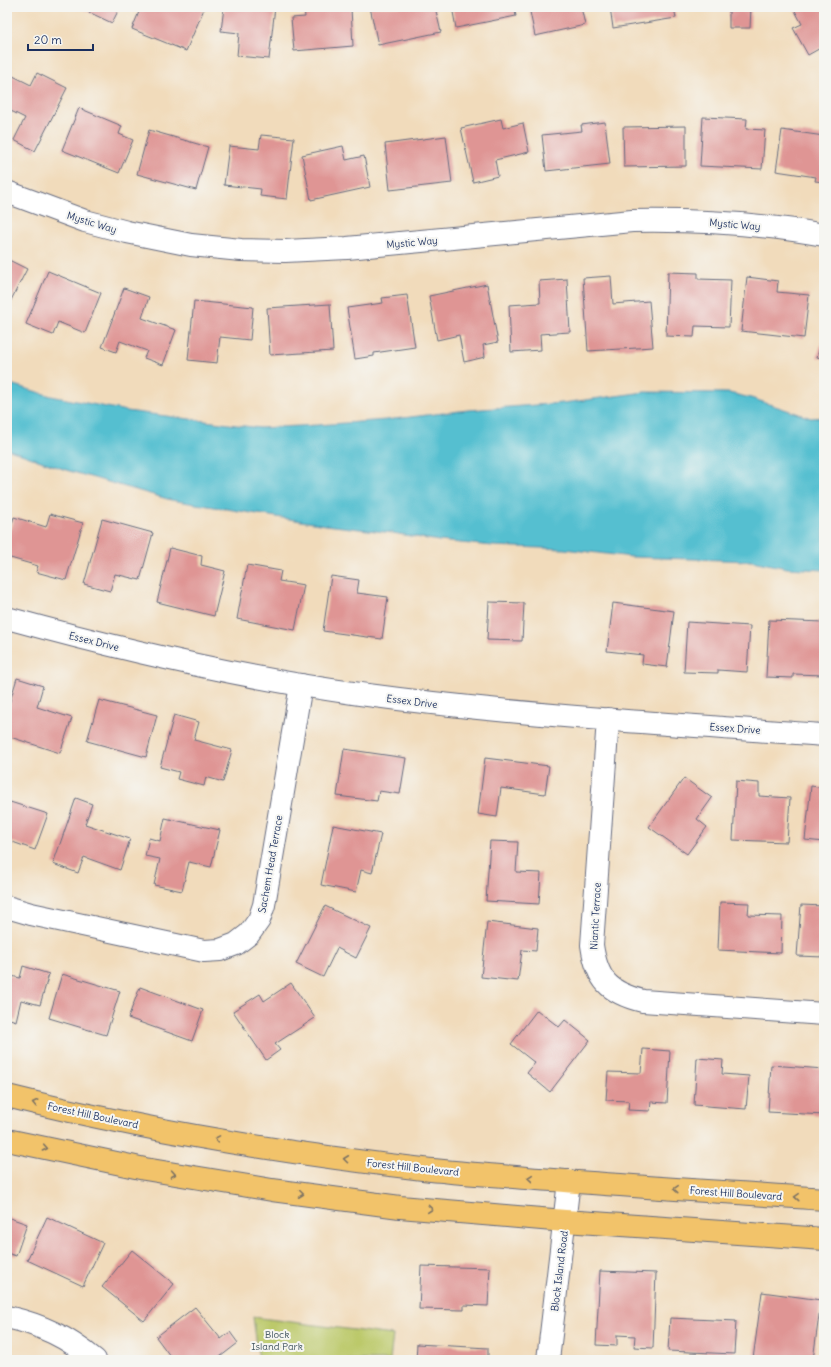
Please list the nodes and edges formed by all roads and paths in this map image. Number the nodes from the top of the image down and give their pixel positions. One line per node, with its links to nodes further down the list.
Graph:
1 (7, 192): 2 (street, Mystic Way)
2 (824, 235)
3 (7, 618): 4 (street, Essex Drive)
4 (301, 685): 5 (street, Essex Drive); 7 (street, Sachem Head Terrace)
5 (608, 719): 6 (street, Essex Drive); 8 (street, Niantic Terrace)
6 (824, 735)
7 (7, 907)
8 (824, 1014)
9 (7, 1096): 11 (main road, Forest Hill Boulevard, one-way to 9)
10 (7, 1140): 13 (main road, one-way to 13)
11 (569, 1181): 12 (main road, Forest Hill Boulevard, one-way to 11); 13 (street, Block Island Road)
12 (824, 1199)
13 (565, 1221): 14 (main road); 17 (street, Block Island Road)
14 (824, 1240)
15 (7, 1317): 16 (street)
16 (95, 1360)
17 (548, 1360)

